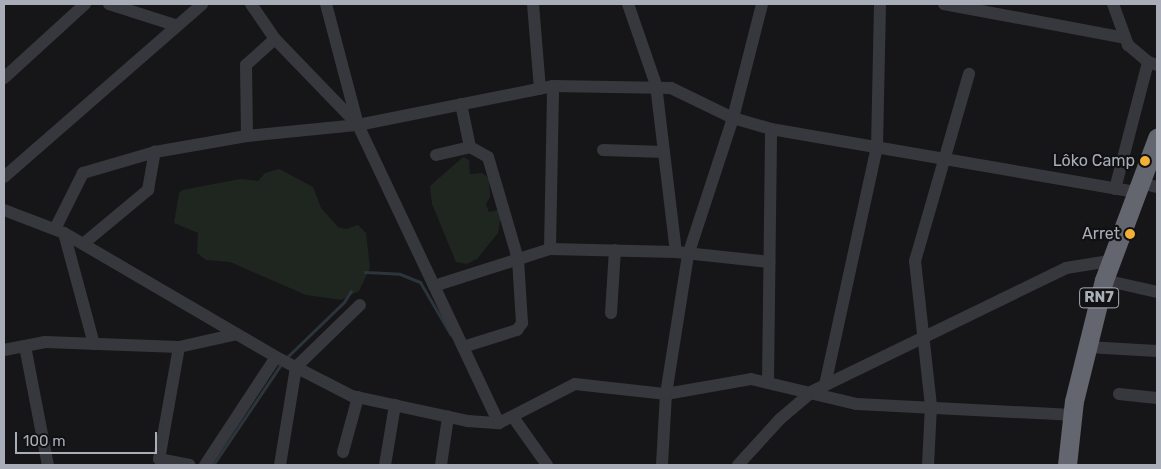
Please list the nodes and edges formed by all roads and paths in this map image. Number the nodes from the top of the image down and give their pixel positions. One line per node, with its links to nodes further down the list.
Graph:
1 (85, 4): 18 (street)
2 (108, 4): 13 (street)
3 (202, 4): 13 (street)
4 (251, 4): 15 (street)
5 (326, 4): 23 (street)
6 (533, 4): 20 (street)
7 (628, 4): 19 (street)
8 (762, 4): 22 (street)
9 (880, 4): 28 (street)
10 (944, 4): 12 (street)
11 (1113, 4): 14 (street)
12 (990, 8): 14 (street)
13 (175, 24): 34 (street)
14 (1125, 38): 16 (street)
15 (275, 39): 23 (street); 25 (street)
16 (1153, 64): 35 (street)
17 (969, 74): 33 (street)
18 (4, 78)
19 (656, 85): 20 (street); 22 (street); 31 (street)
20 (547, 87): 21 (street); 40 (street)
21 (460, 104): 23 (street); 27 (street)
22 (733, 118): 24 (street); 42 (street)
23 (358, 125): 25 (street); 47 (street)
24 (771, 129): 28 (street); 45 (street)
25 (247, 136): 30 (street)
26 (1157, 138): 36 (highway, RN7)
27 (470, 147): 32 (street); 43 (street)
28 (877, 147): 33 (street); 63 (street)
29 (603, 150): 31 (street)
30 (155, 152): 38 (street); 39 (street)
31 (664, 152): 42 (street)
32 (436, 155)
33 (944, 158): 35 (street); 52 (street)
34 (4, 177)
35 (1115, 188): 36 (street)
36 (1144, 188): 44 (highway, RN7)
37 (4, 210): 38 (street)
38 (60, 231): 39 (street); 53 (street)
39 (83, 244): 51 (street)
40 (550, 249): 41 (street); 43 (street)
41 (615, 250): 42 (street); 50 (street)
42 (682, 253): 45 (street); 65 (street)
43 (518, 259): 47 (street); 56 (street)
44 (1110, 261): 46 (highway, RN7); 52 (street)
45 (769, 262): 62 (street)
46 (1104, 280): 48 (street); 57 (highway, RN7)
47 (434, 286): 56 (street)
48 (1157, 292)
49 (360, 305): 61 (street)
50 (611, 313)
51 (237, 334): 55 (street); 60 (street)
52 (923, 336): 63 (street); 70 (street)
53 (94, 344): 54 (street); 55 (street)
54 (25, 346): 58 (street); 76 (street)
55 (178, 347): 77 (street)
56 (463, 347): 74 (street)
57 (1087, 347): 59 (street); 71 (highway, RN7)
58 (4, 350)
59 (1157, 351)
60 (276, 357): 61 (street); 78 (street)
61 (296, 367): 67 (street); 79 (street)
62 (768, 382): 64 (street); 65 (street)
63 (825, 385): 64 (street)
64 (813, 391): 70 (street); 84 (street)
65 (666, 394): 73 (street); 83 (street)
66 (1120, 394): 68 (street)
67 (358, 397): 69 (street); 75 (street)
68 (1157, 398)
69 (395, 405): 72 (street); 80 (street)
70 (931, 406): 71 (street); 85 (street)
71 (1072, 415): 86 (highway, RN7)
72 (448, 416): 74 (street); 81 (street)
73 (512, 417): 74 (street); 82 (street)
74 (499, 423)
75 (343, 452)
76 (48, 465)
77 (188, 465)
78 (205, 465)
79 (280, 465)
80 (386, 465)
81 (441, 465)
82 (547, 465)
83 (662, 465)
84 (738, 465)
85 (928, 465)
86 (1066, 465)

